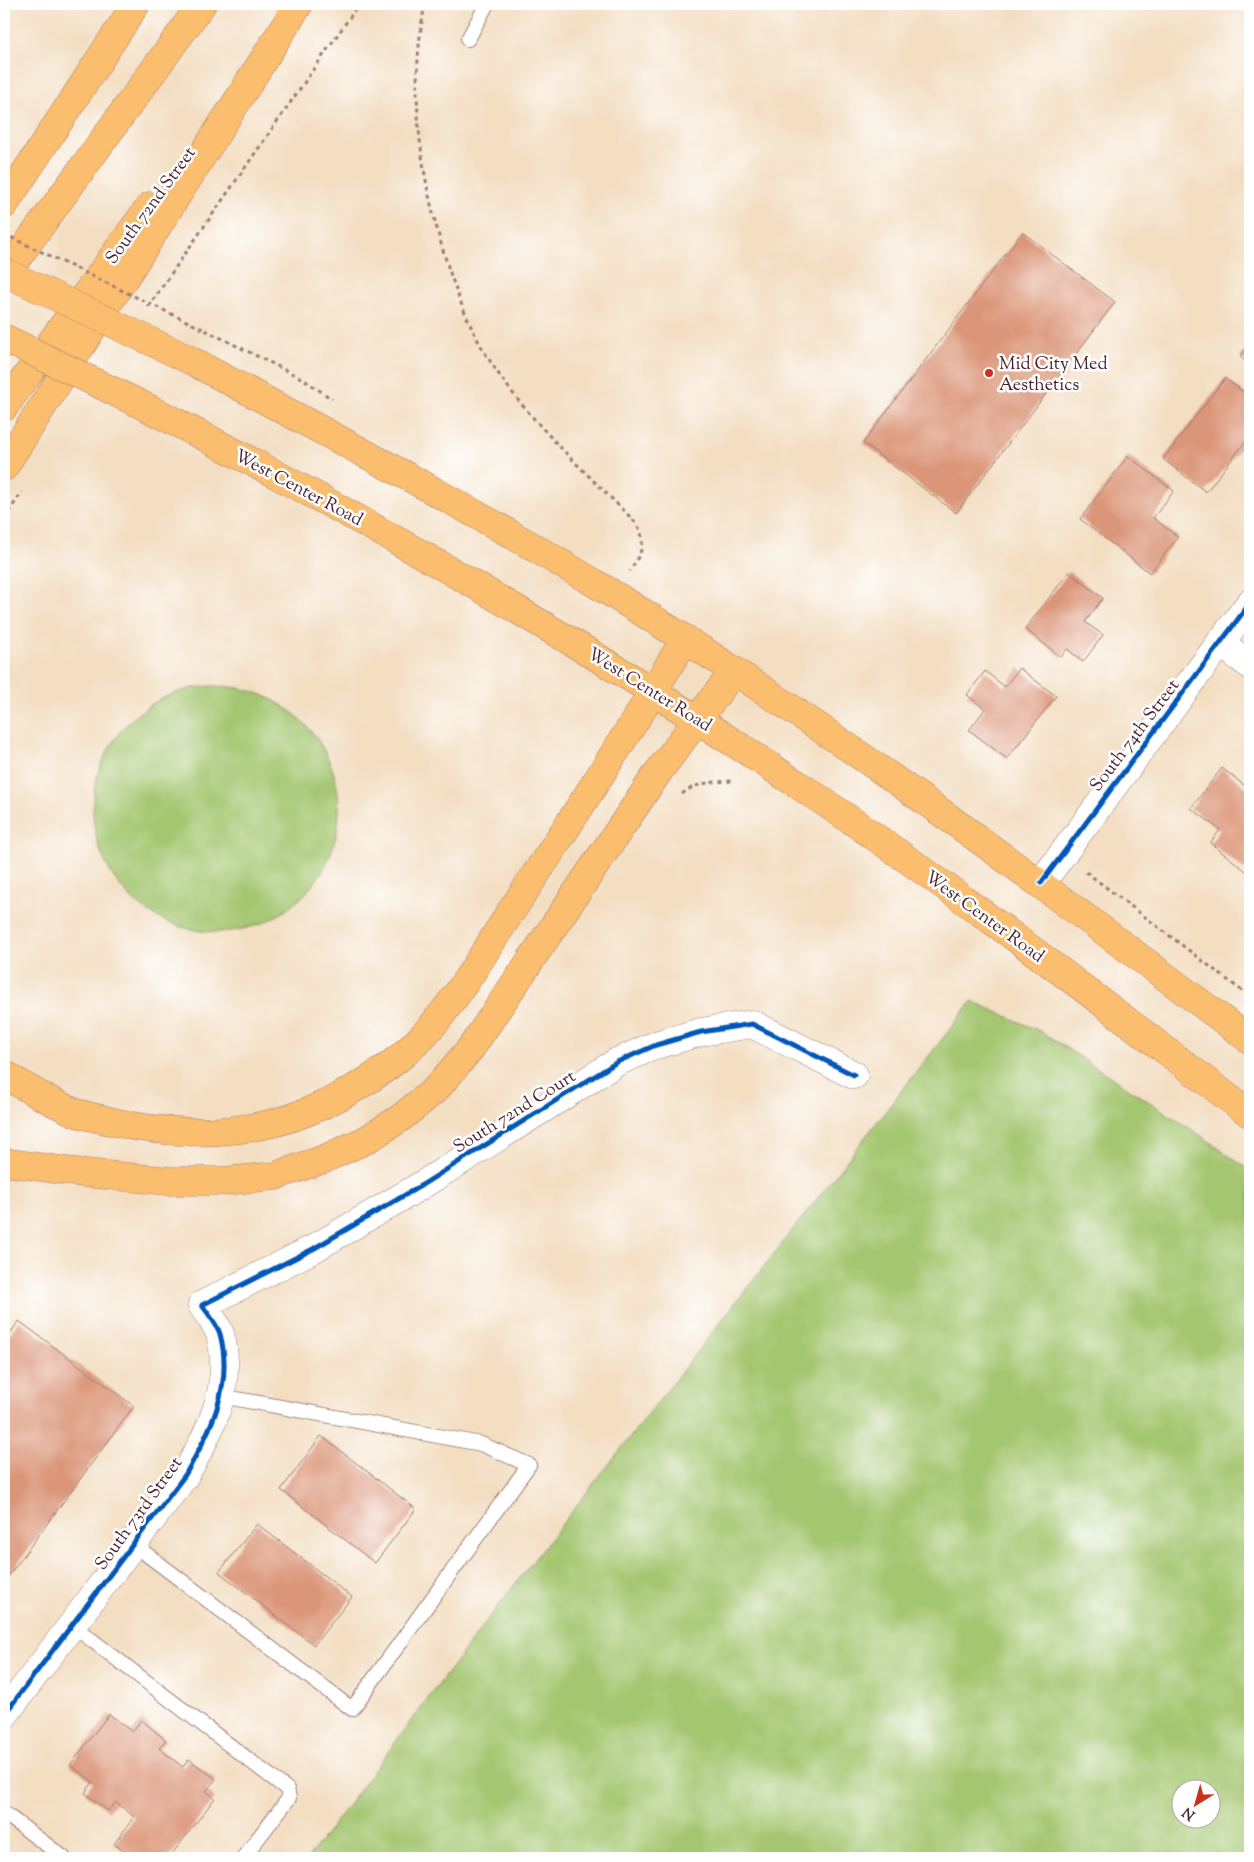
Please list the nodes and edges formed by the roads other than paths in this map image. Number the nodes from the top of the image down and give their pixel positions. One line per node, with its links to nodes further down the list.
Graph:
1 (136, 4): 6 (main road)
2 (202, 4): 7 (main road)
3 (298, 4): 9 (main road, South 72nd Street); 10 (main road)
4 (487, 4): 5 (lane)
5 (468, 39)
6 (4, 205)
7 (4, 274): 12 (main road, bridge)
8 (4, 338): 16 (main road, West Center Road, bridge)
9 (4, 407)
10 (4, 467)
11 (1250, 603): 13 (street, South 74th Street)
12 (685, 639): 15 (main road); 16 (main road)
13 (1220, 643): 14 (street); 18 (street, South 74th Street)
14 (1250, 665)
15 (734, 671): 17 (main road); 18 (main road)
16 (654, 692): 17 (main road, West Center Road); 20 (main road)
17 (698, 719): 22 (main road, West Center Road); 23 (main road)
18 (1040, 883): 19 (main road)
19 (1250, 1040)
20 (4, 1074)
21 (854, 1075): 24 (street, South 72nd Court)
22 (1250, 1114)
23 (4, 1162)
24 (202, 1305): 25 (street, South 73rd Street)
25 (221, 1396): 26 (street, South 73rd Street); 26 (lane)
26 (133, 1544): 27 (street, South 73rd Street)
27 (72, 1625): 28 (street, South 73rd Street); 31 (lane)
28 (4, 1715)
29 (4, 1812): 30 (lane)
30 (64, 1858)
31 (243, 1858)

